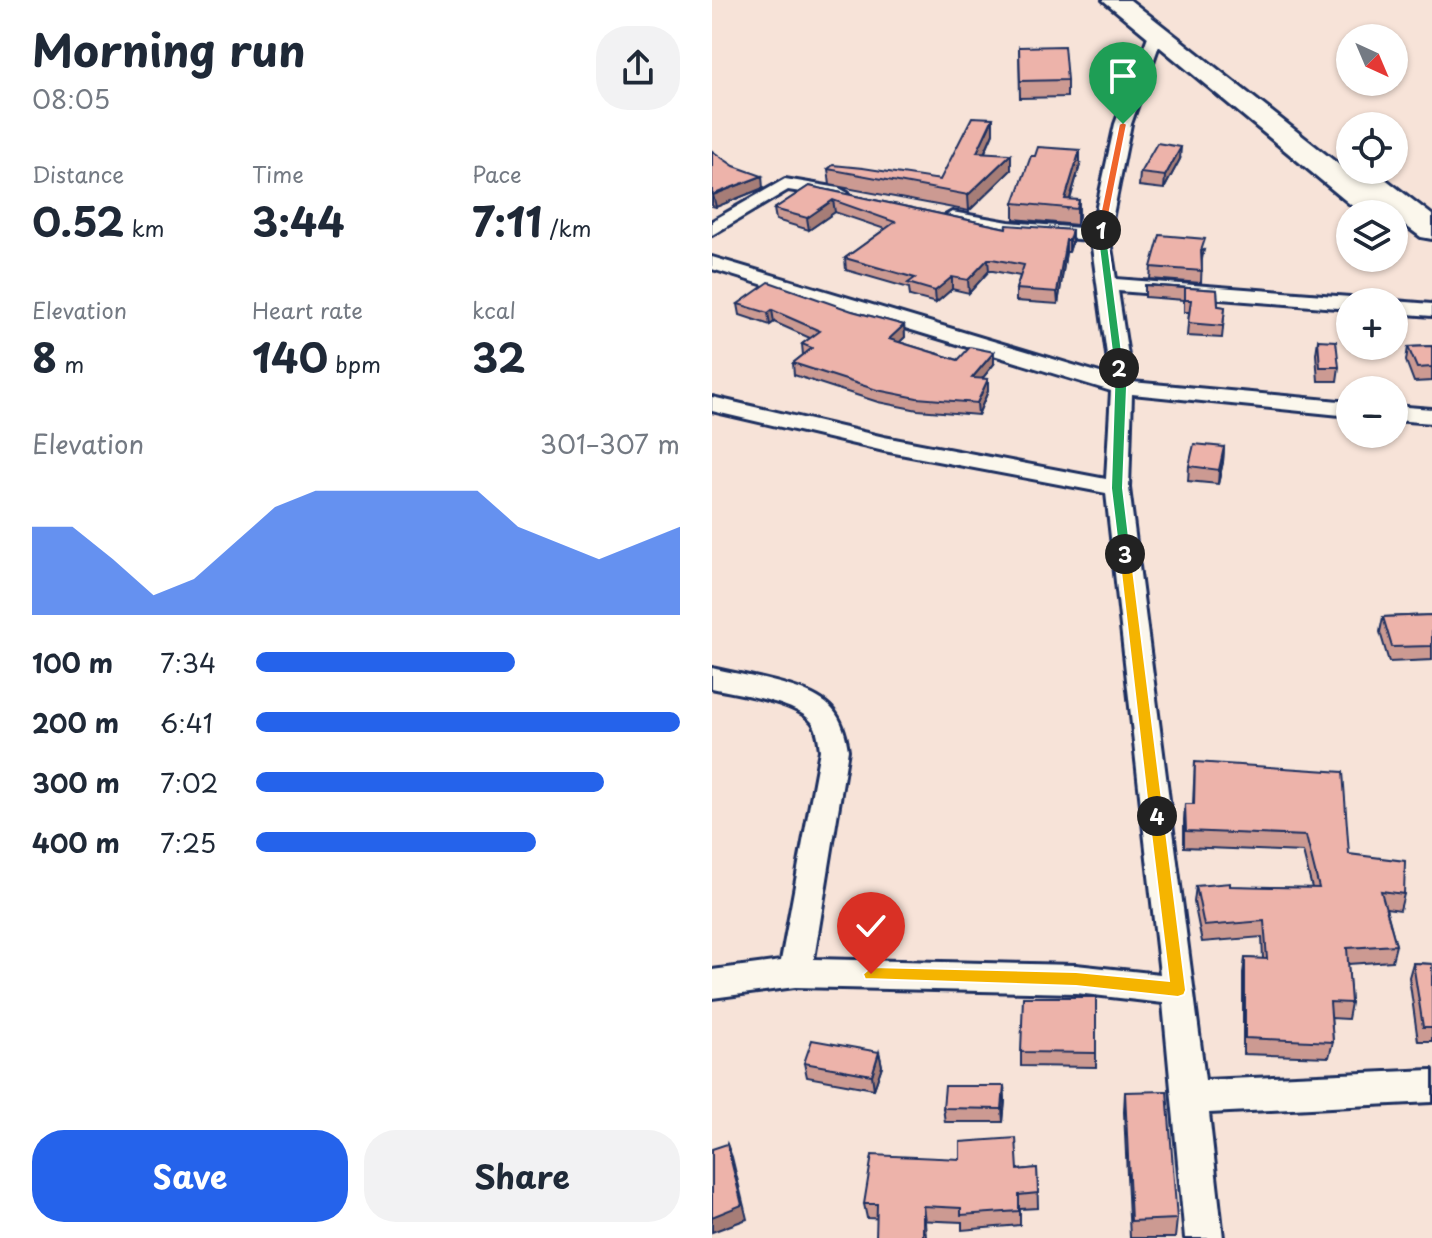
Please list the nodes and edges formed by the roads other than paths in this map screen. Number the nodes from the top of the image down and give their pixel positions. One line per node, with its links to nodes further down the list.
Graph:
1 (1115, 0): 3 (highway)
2 (1138, 0): 4 (highway)
3 (1157, 31): 7 (highway); 11 (street)
4 (1336, 154)
5 (1374, 184): 10 (highway)
6 (852, 196): 9 (street)
7 (1364, 200)
8 (939, 215): 11 (street)
9 (712, 229)
10 (1432, 230)
11 (1100, 235): 15 (street)
12 (1408, 236): 13 (highway)
13 (1432, 256)
14 (712, 263): 19 (street)
15 (1107, 284): 16 (street); 19 (street)
16 (1336, 302)
17 (1408, 308): 18 (street)
18 (1432, 310)
19 (1122, 387): 21 (street); 24 (street)
20 (712, 404): 24 (street)
21 (1336, 408)
22 (1408, 414): 23 (street)
23 (1432, 416)
24 (1117, 488): 28 (street)
25 (712, 678): 26 (street)
26 (795, 973): 27 (street); 28 (street)
27 (712, 984)
28 (1178, 990): 30 (street)
29 (1432, 1086): 30 (street)
30 (1190, 1097): 31 (street)
31 (1204, 1238)

